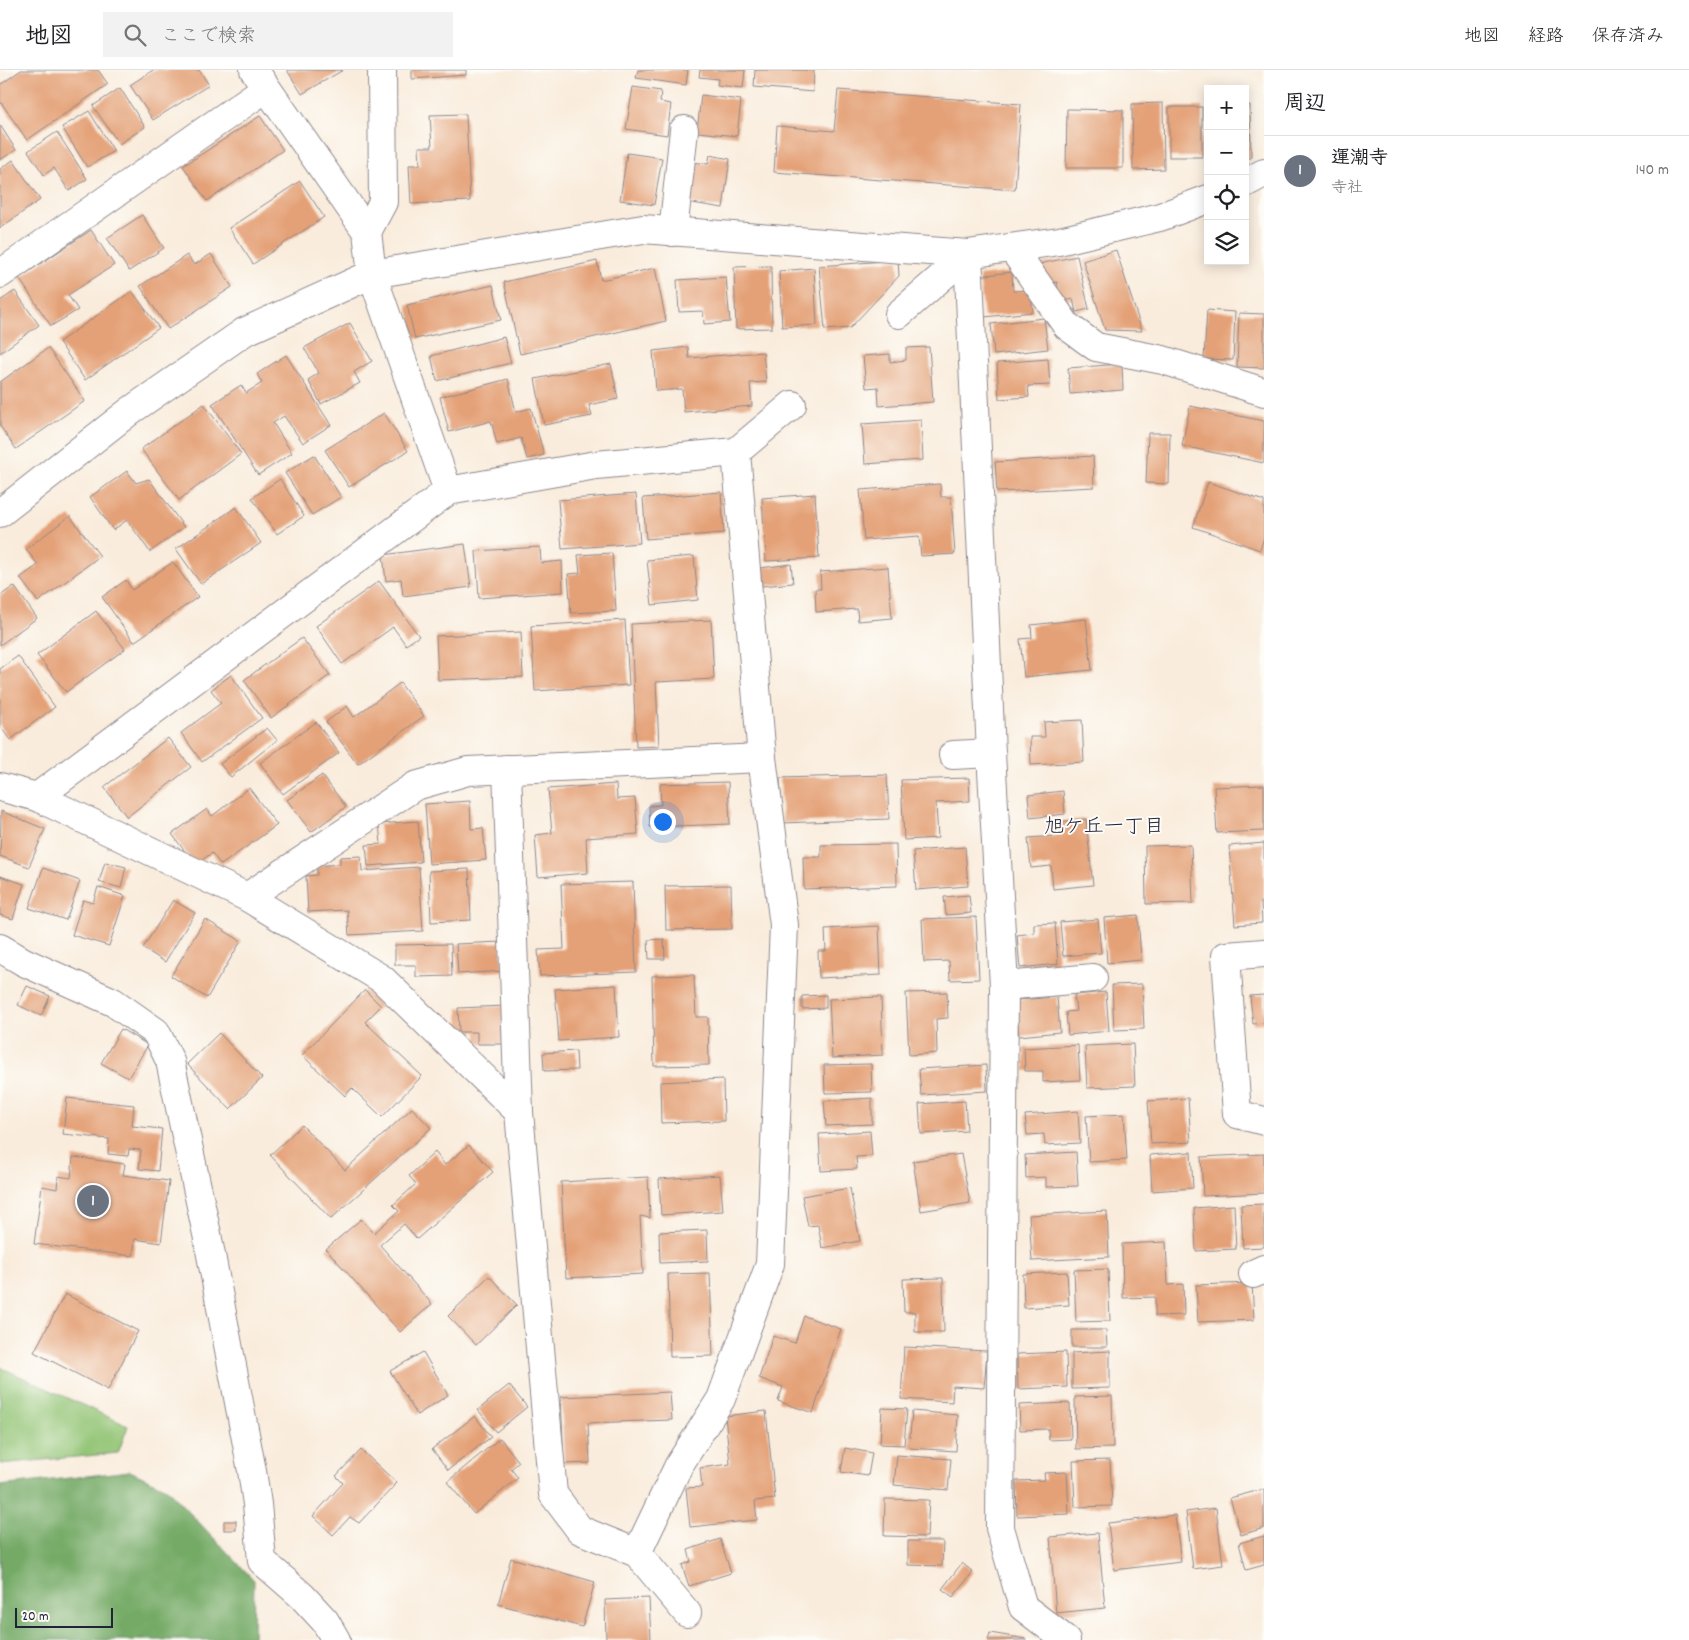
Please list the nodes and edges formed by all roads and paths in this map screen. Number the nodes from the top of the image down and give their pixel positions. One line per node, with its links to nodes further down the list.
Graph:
1 (382, 70): 7 (street)
2 (260, 79): 7 (street); 11 (street)
3 (684, 130): 8 (street)
4 (1264, 173): 5 (street)
5 (1249, 181)
6 (1204, 200): 9 (street)
7 (367, 232): 12 (street)
8 (672, 232): 10 (street); 12 (street)
9 (1012, 248): 10 (street); 14 (street)
10 (968, 254): 13 (street); 19 (street)
11 (0, 274)
12 (372, 274): 17 (street); 18 (street)
13 (899, 314)
14 (1264, 392)
15 (792, 405): 16 (street)
16 (736, 452): 17 (street); 21 (street)
17 (448, 491): 24 (street)
18 (0, 513)
19 (991, 753): 20 (street); 29 (street)
20 (952, 755)
21 (762, 758): 22 (street); 32 (street)
22 (507, 769): 25 (street); 30 (street)
23 (0, 787): 24 (street)
24 (36, 797): 25 (street)
25 (247, 897): 30 (street)
26 (0, 948): 34 (street)
27 (1264, 953): 31 (street)
28 (1093, 978): 29 (street)
29 (1004, 986): 35 (street)
30 (519, 1112): 32 (street)
31 (1264, 1120)
32 (637, 1553): 33 (street)
33 (687, 1612)
34 (336, 1640)
35 (1066, 1640)

